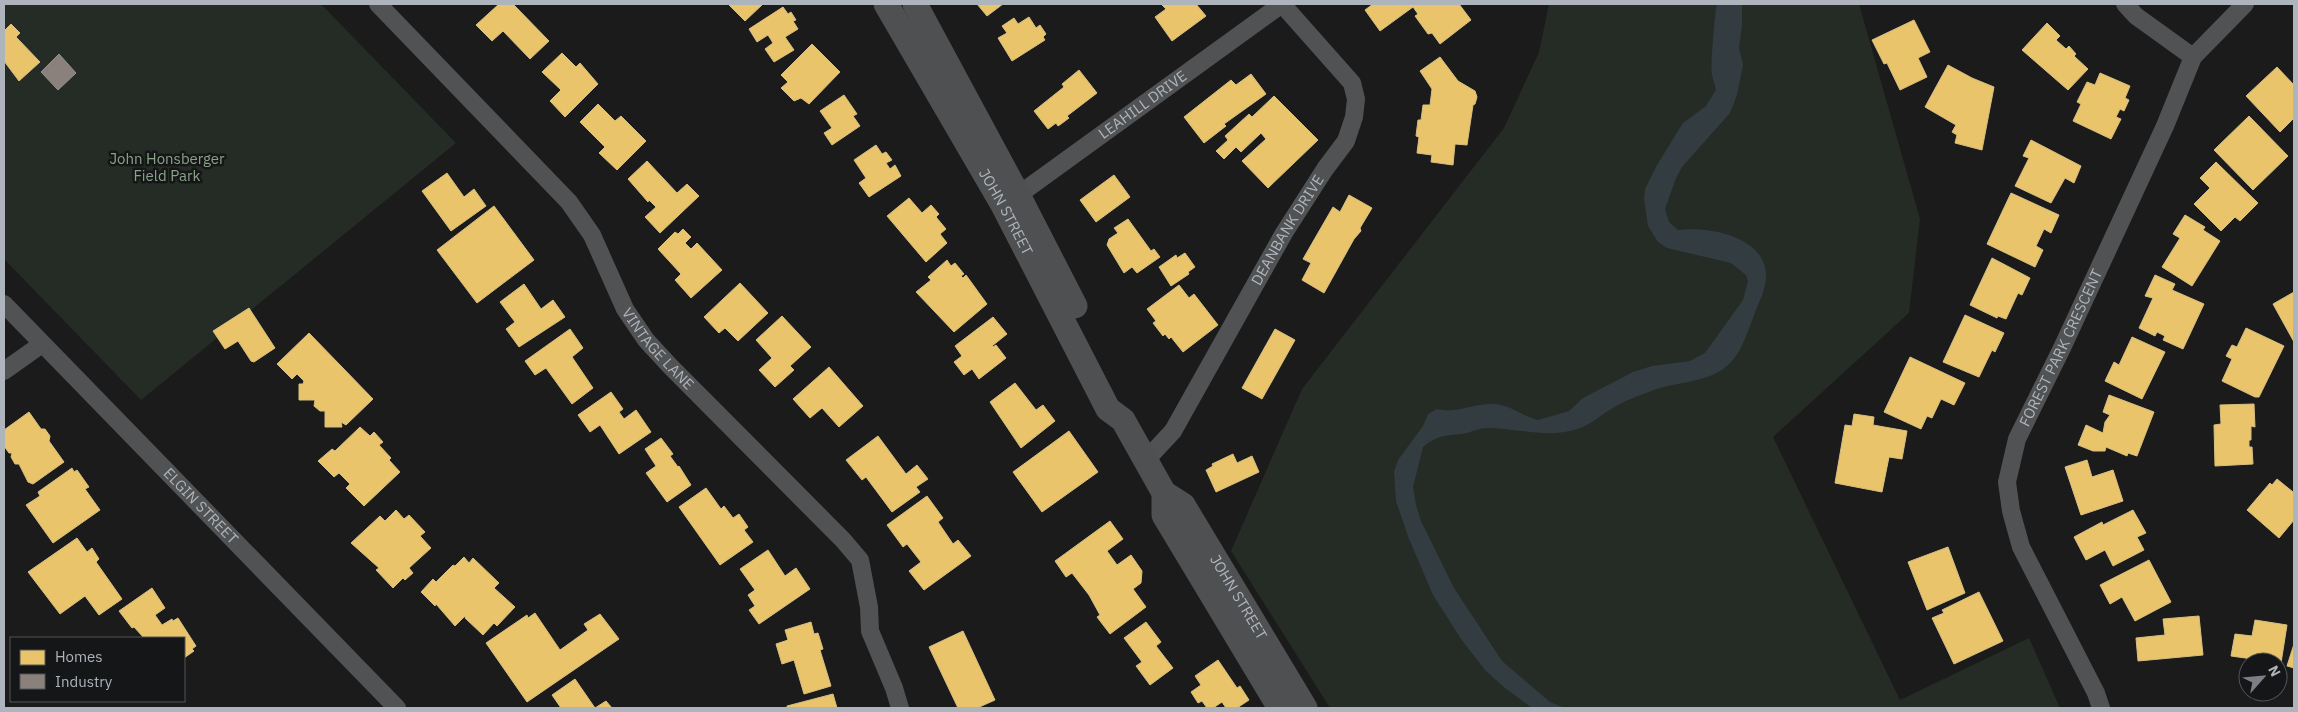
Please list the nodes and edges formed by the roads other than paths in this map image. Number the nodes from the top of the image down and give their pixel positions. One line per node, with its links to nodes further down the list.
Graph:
1 (378, 4): 15 (street, VINTAGE LANE)
2 (886, 4): 8 (main road, JOHN STREET)
3 (915, 4): 8 (main road, JOHN STREET)
4 (1282, 4): 8 (street, LEAHILL DRIVE); 12 (street, DEANBANK DRIVE)
5 (2124, 4): 7 (street)
6 (2245, 4): 7 (street, FOREST PARK CRESCENT)
7 (2193, 57): 18 (street, FOREST PARK CRESCENT)
8 (1011, 200): 12 (main road, JOHN STREET)
9 (4, 304): 10 (street, ELGIN STREET)
10 (42, 344): 11 (street); 14 (street, ELGIN STREET)
11 (4, 371)
12 (1146, 460): 13 (main road, JOHN STREET)
13 (1164, 493): 16 (main road, JOHN STREET); 17 (main road, JOHN STREET)
14 (397, 708)
15 (900, 708)
16 (1280, 708)
17 (1305, 708)
18 (2100, 708)

